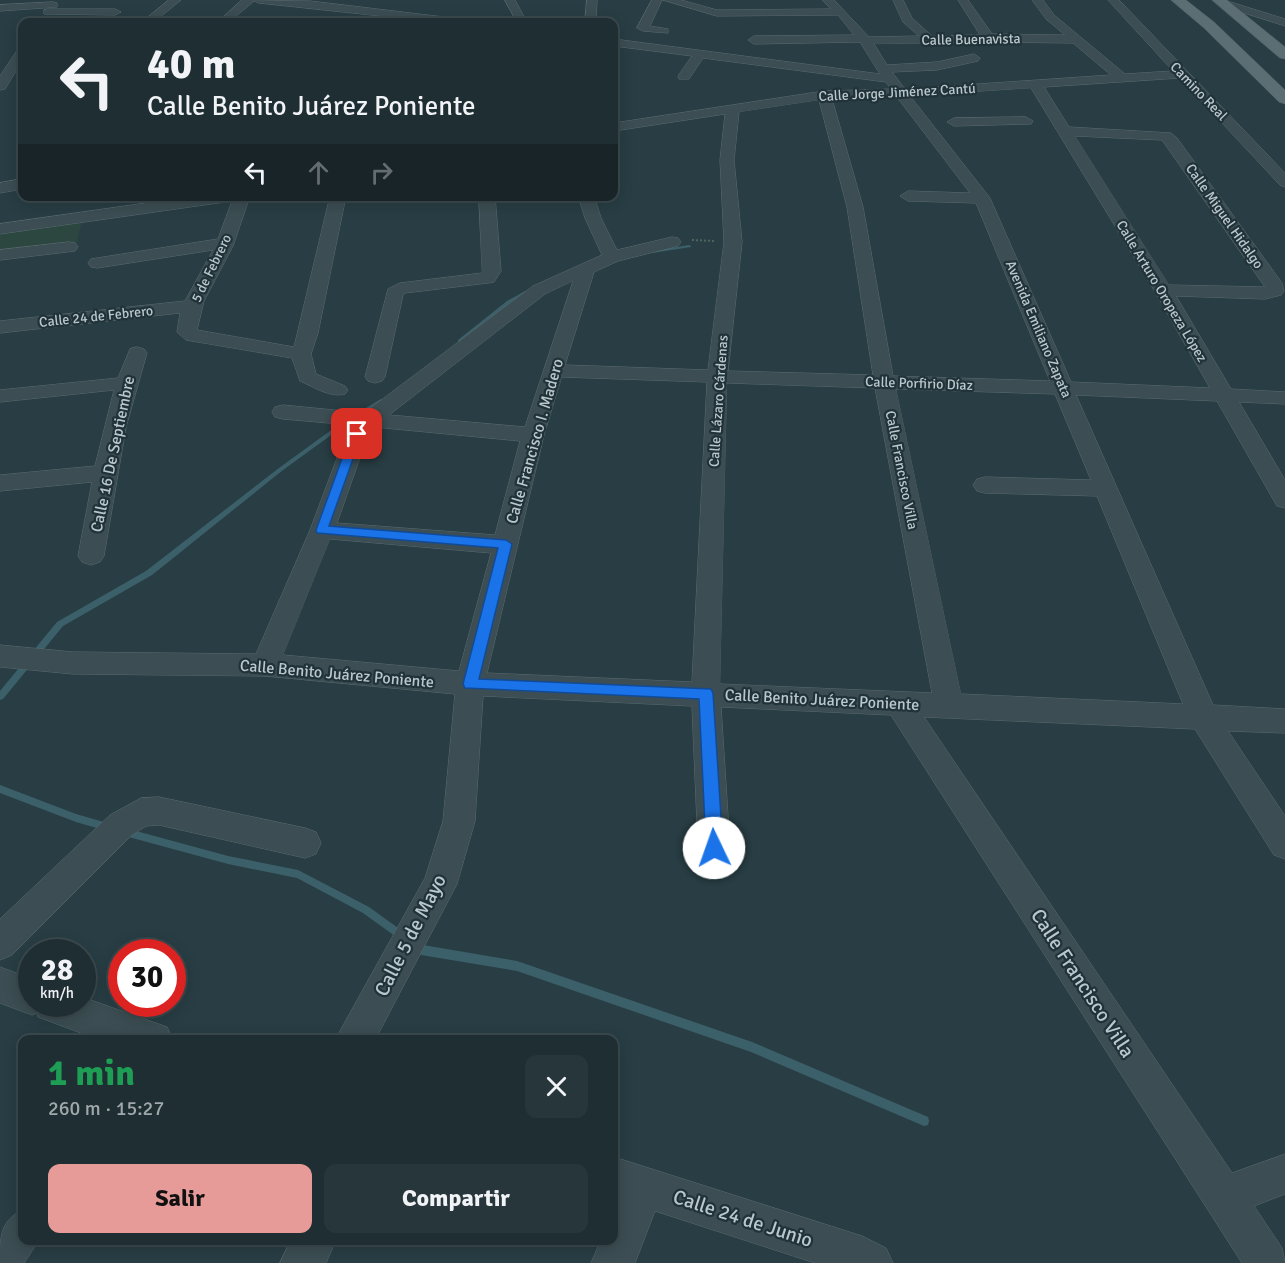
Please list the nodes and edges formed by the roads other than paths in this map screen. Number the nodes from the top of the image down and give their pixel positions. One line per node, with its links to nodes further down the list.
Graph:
1 (176, 0): 26 (street)
2 (249, 0): 27 (street)
3 (259, 0): 16 (street)
4 (395, 0): 22 (street)
5 (510, 0): 28 (street)
6 (592, 0): 29 (street)
7 (657, 0): 31 (street)
8 (668, 0): 23 (street)
9 (714, 0): 23 (street)
10 (827, 0): 21 (street, Avenida Emiliano Zapata)
11 (898, 0): 33 (street)
12 (963, 0): 32 (street)
13 (1036, 0): 34 (street)
14 (1113, 0): 47 (street, Camino Real)
15 (1178, 0): 55 (main road)
16 (312, 2): 22 (street); 24 (street)
17 (1221, 2): 30 (street); 41 (main road)
18 (53, 6): 19 (street); 20 (street)
19 (0, 8)
20 (115, 12)
21 (841, 12): 23 (street); 36 (street, Avenida Emiliano Zapata)
22 (388, 13): 25 (street)
23 (717, 14)
24 (298, 16)
25 (453, 16)
26 (152, 18)
27 (228, 18)
28 (520, 18)
29 (591, 18)
30 (1284, 25)
31 (664, 31)
32 (988, 38): 33 (street, Calle Buenavista); 34 (street, Calle Buenavista)
33 (929, 39): 36 (street, Calle Buenavista)
34 (1076, 39): 49 (street)
35 (754, 40): 36 (street, Calle Buenavista)
36 (864, 40): 46 (street, Avenida Emiliano Zapata)
37 (618, 42): 38 (street)
38 (630, 44): 39 (street); 40 (street)
39 (700, 53): 44 (street); 48 (street)
40 (620, 55)
41 (1285, 55)
42 (18, 57): 51 (street)
43 (974, 58): 46 (street)
44 (755, 61): 45 (street); 46 (street)
45 (743, 73)
46 (887, 74): 53 (street, Avenida Emiliano Zapata)
47 (1182, 74): 49 (street, Calle Jorge Jiménez Cantú); 64 (street, Camino Real)
48 (684, 76)
49 (1121, 77): 50 (street, Calle Jorge Jiménez Cantú)
50 (1036, 85): 52 (street, Calle Jorge Jiménez Cantú); 63 (street, Calle Arturo Oropeza López)
51 (0, 86)
52 (990, 88): 53 (street, Calle Jorge Jiménez Cantú); 60 (street)
53 (903, 93): 54 (street, Calle Jorge Jiménez Cantú); 68 (street, Avenida Emiliano Zapata)
54 (824, 94): 57 (street, Calle Jorge Jiménez Cantú); 90 (street, Calle Francisco Villa)
55 (1285, 99)
56 (650, 104): 58 (street)
57 (732, 109): 58 (street, Calle Jorge Jiménez Cantú); 89 (street, Calle Lázaro Cárdenas)
58 (646, 122): 62 (street, Calle Jorge Jiménez Cantú)
59 (954, 122): 60 (street)
60 (1010, 122): 61 (street)
61 (1026, 122)
62 (620, 123)
63 (1064, 131): 82 (street, Calle Arturo Oropeza López); 82 (street, Calle Miguel Hidalgo)
64 (1285, 182)
65 (18, 185): 66 (street)
66 (0, 188)
67 (908, 196): 68 (street)
68 (982, 198): 92 (street, Avenida Emiliano Zapata)
69 (199, 201): 74 (street)
70 (240, 201): 76 (street, 5 de Febrero)
71 (337, 201): 86 (street)
72 (487, 201): 88 (street)
73 (588, 201): 79 (street)
74 (0, 229)
75 (672, 242): 79 (street)
76 (225, 243): 80 (street); 83 (street, 5 de Febrero)
77 (69, 247): 78 (street)
78 (0, 255)
79 (611, 256): 81 (street)
80 (97, 263)
81 (586, 269): 87 (street, Calle Francisco I. Madero); 98 (street)
82 (1163, 290): 94 (street, Calle Arturo Oropeza López)
83 (193, 306): 84 (street, Calle 24 de Febrero); 86 (street, 5 de Febrero)
84 (0, 327)
85 (137, 353): 91 (street, Calle 16 De Septiembre)
86 (301, 354): 93 (street)
87 (553, 371): 89 (street, Calle Porfirio Díaz); 99 (street, Calle Francisco I. Madero)
88 (375, 377)
89 (717, 378): 90 (street, Calle Porfirio Díaz); 111 (street, Calle Lázaro Cárdenas)
90 (884, 382): 92 (street, Calle Porfirio Díaz); 113 (street, Calle Francisco Villa)
91 (126, 383): 95 (street); 100 (street, Calle 16 De Septiembre)
92 (1064, 387): 94 (street, Calle Porfirio Díaz); 103 (street, Avenida Emiliano Zapata)
93 (338, 390)
94 (1225, 394): 96 (street, Calle Porfirio Díaz); 104 (street, Calle Arturo Oropeza López)
95 (0, 396)
96 (1285, 398)
97 (283, 412): 98 (street)
98 (367, 421): 99 (street); 105 (street)
99 (533, 435): 106 (street, Calle Francisco I. Madero)
100 (105, 473): 101 (street); 107 (street, Calle 16 De Septiembre)
101 (0, 483)
102 (985, 486): 103 (street)
103 (1106, 488): 114 (street, Avenida Emiliano Zapata)
104 (1285, 500)
105 (322, 530): 106 (street); 109 (street)
106 (506, 544): 110 (street, Calle Francisco I. Madero)
107 (91, 556)
108 (0, 656): 109 (street, Calle Benito Juárez Poniente)
109 (265, 665): 110 (street, Calle Benito Juárez Poniente)
110 (470, 684): 111 (street, Calle Benito Juárez Poniente); 124 (street, Calle 5 de Mayo)
111 (706, 693): 112 (street, Calle Benito Juárez Poniente); 118 (street, Calle Lázaro Cárdenas)
112 (899, 703): 113 (street, Calle Benito Juárez Poniente); 127 (street, Calle Francisco Villa)
113 (949, 705): 114 (street, Calle Benito Juárez Poniente)
114 (1204, 719): 115 (street, Calle Benito Juárez Poniente); 116 (street, Avenida Emiliano Zapata)
115 (1285, 721)
116 (1280, 829)
117 (305, 843): 119 (street)
118 (714, 848)
119 (0, 944)
120 (0, 986): 121 (street)
121 (18, 992)
122 (88, 1017): 123 (street)
123 (140, 1035)
124 (357, 1035)
125 (1285, 1174): 127 (street)
126 (629, 1182): 129 (street); 135 (street, Calle 24 de Junio)
127 (1224, 1197): 136 (street, Calle Francisco Villa)
128 (18, 1236): 132 (street)
129 (618, 1238)
130 (312, 1245): 133 (street)
131 (617, 1245): 134 (street)
132 (0, 1260)
133 (302, 1263)
134 (613, 1263)
135 (871, 1263)
136 (1267, 1263)

